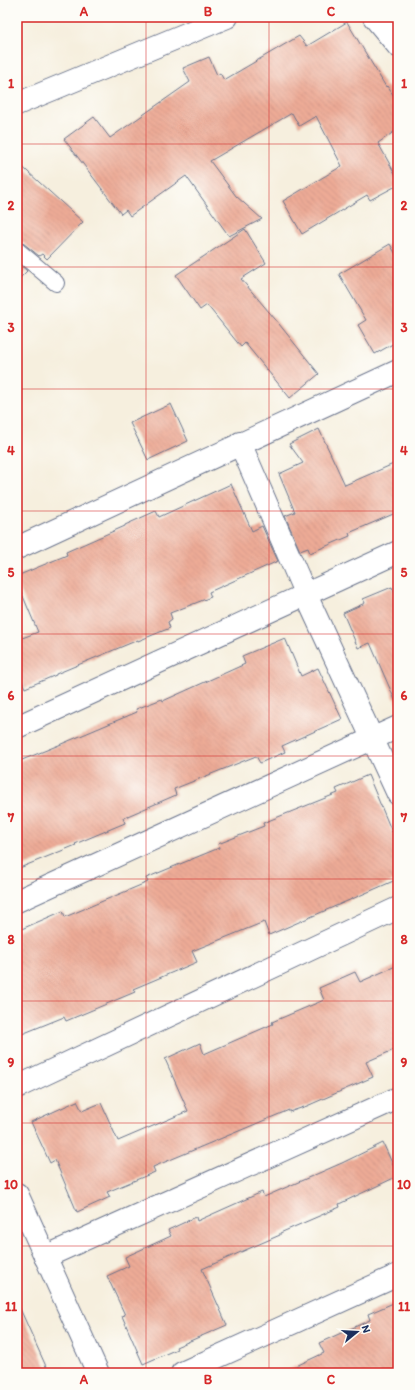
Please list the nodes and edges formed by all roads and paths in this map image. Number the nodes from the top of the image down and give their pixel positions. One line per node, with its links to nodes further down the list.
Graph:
1 (227, 17): 4 (street)
2 (374, 17): 3 (street)
3 (398, 46)
4 (17, 104)
5 (17, 250): 6 (lane)
6 (56, 283)
7 (398, 371): 8 (street)
8 (240, 443): 9 (street); 11 (street)
9 (17, 548)
10 (398, 552): 11 (street)
11 (306, 595): 12 (street); 14 (street)
12 (17, 727)
13 (398, 727): 14 (street)
14 (372, 739): 15 (street); 16 (street)
15 (398, 794)
16 (17, 901)
17 (398, 908): 18 (street)
18 (17, 1087)
19 (398, 1098): 21 (street)
20 (17, 1194): 21 (street)
21 (45, 1257): 23 (street)
22 (398, 1275): 24 (street)
23 (98, 1373)
24 (182, 1373)

